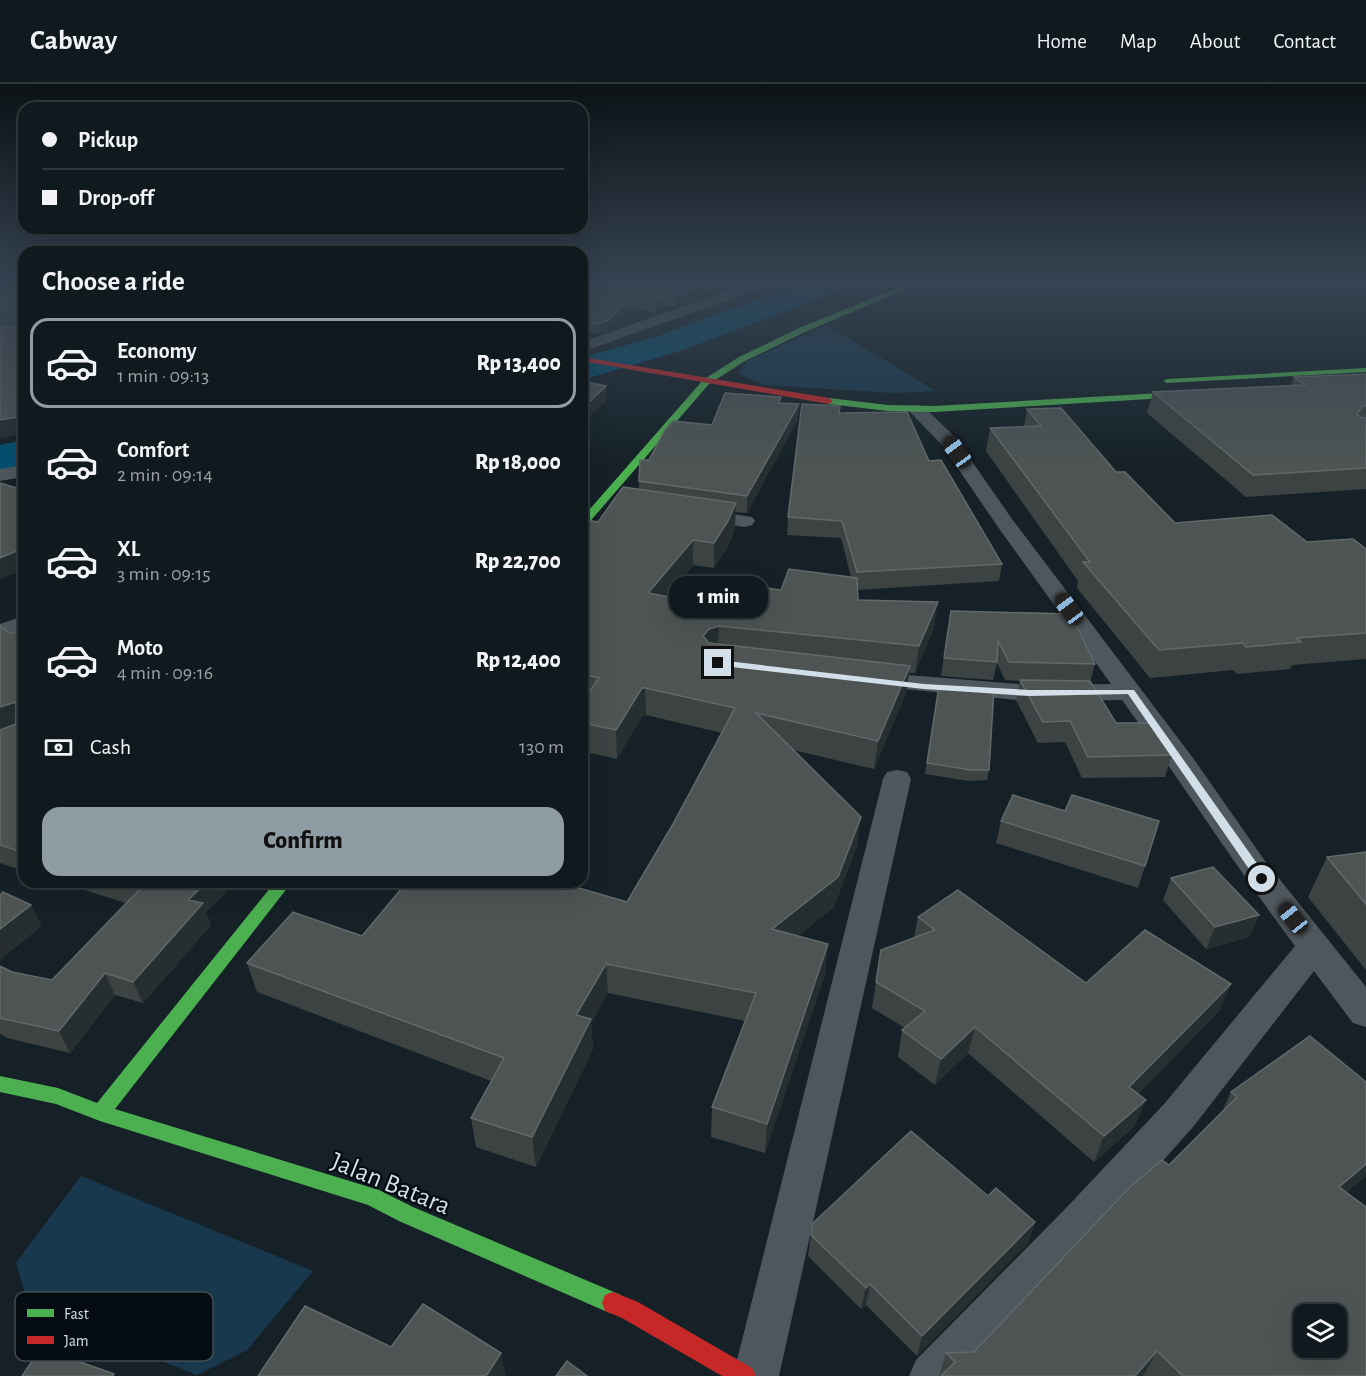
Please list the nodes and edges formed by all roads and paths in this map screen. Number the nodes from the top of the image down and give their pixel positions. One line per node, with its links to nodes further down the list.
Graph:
1 (772, 344): 6 (main road)
2 (588, 360): 6 (main road)
3 (1366, 370): 4 (main road)
4 (1316, 373): 5 (main road); 7 (main road)
5 (1149, 382)
6 (705, 383): 9 (main road); 16 (main road)
7 (1366, 384)
8 (1066, 386): 12 (main road)
9 (752, 390): 10 (main road); 13 (main road)
10 (1020, 390)
11 (1212, 394): 12 (main road)
12 (1081, 401): 13 (main road)
13 (917, 410): 24 (street)
14 (18, 472): 15 (street)
15 (0, 475)
16 (602, 500): 17 (street); 19 (main road)
17 (624, 504)
18 (679, 512): 20 (street)
19 (588, 517)
20 (746, 521)
21 (18, 625): 22 (street)
22 (0, 632)
23 (843, 677): 24 (street)
24 (1131, 692): 27 (street)
25 (897, 779): 32 (street)
26 (279, 888): 30 (main road)
27 (1315, 946): 28 (street); 33 (street)
28 (1366, 1013)
29 (0, 1084): 30 (main road, Jalan Batara)
30 (100, 1113): 31 (main road, Jalan Batara)
31 (744, 1376)
32 (756, 1376)
33 (932, 1376)

